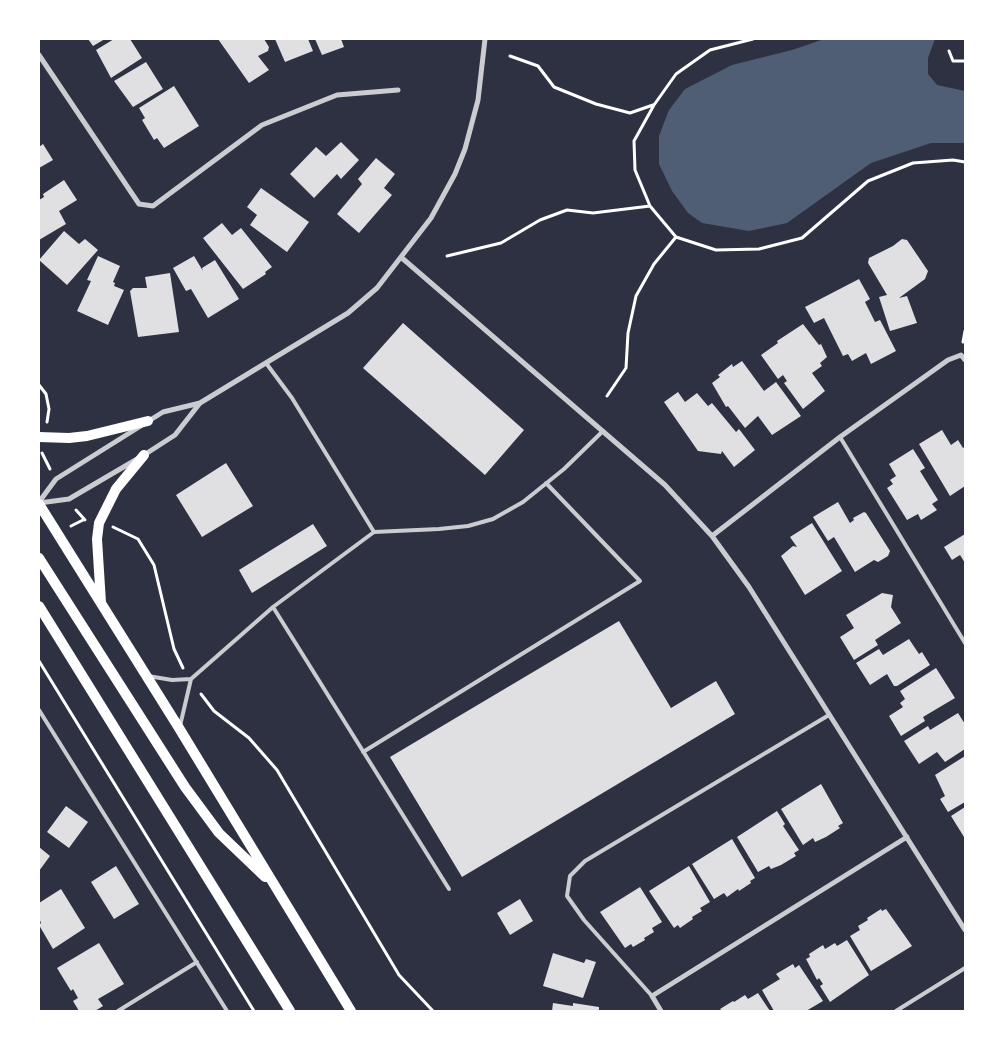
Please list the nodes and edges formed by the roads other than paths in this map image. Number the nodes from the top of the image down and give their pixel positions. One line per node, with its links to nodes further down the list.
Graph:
1 (485, 39): 4 (street)
2 (39, 55): 3 (street)
3 (398, 90)
4 (402, 258): 6 (street); 9 (street)
5 (965, 360): 11 (street)
6 (266, 363): 7 (street); 15 (lane)
7 (200, 403): 8 (street); 12 (street)
8 (148, 421): 10 (main road); 14 (street)
9 (603, 431): 13 (lane); 16 (street)
10 (39, 436)
11 (840, 437): 16 (street); 21 (lane)
12 (144, 455): 14 (street); 18 (main road)
13 (546, 483): 15 (lane); 27 (lane)
14 (39, 503): 18 (main road)
15 (374, 532): 20 (lane)
16 (712, 536): 25 (street)
17 (39, 558): 29 (main road)
18 (101, 604): 22 (main road)
19 (39, 606): 37 (main road)
20 (274, 607): 23 (lane); 27 (lane)
21 (965, 643)
22 (147, 676): 23 (lane); 26 (main road)
23 (190, 679): 26 (lane)
24 (39, 710): 32 (lane)
25 (829, 715): 28 (street); 34 (lane)
26 (179, 728): 29 (main road)
27 (363, 752): 30 (lane)
28 (907, 837): 31 (street); 34 (street)
29 (274, 886): 38 (main road)
30 (449, 889)
31 (965, 930)
32 (197, 962): 35 (lane); 36 (lane)
33 (965, 968): 40 (lane)
34 (652, 996): 39 (street)
35 (118, 1011)
36 (227, 1011)
37 (290, 1011)
38 (351, 1011)
39 (661, 1011)
40 (896, 1011)

